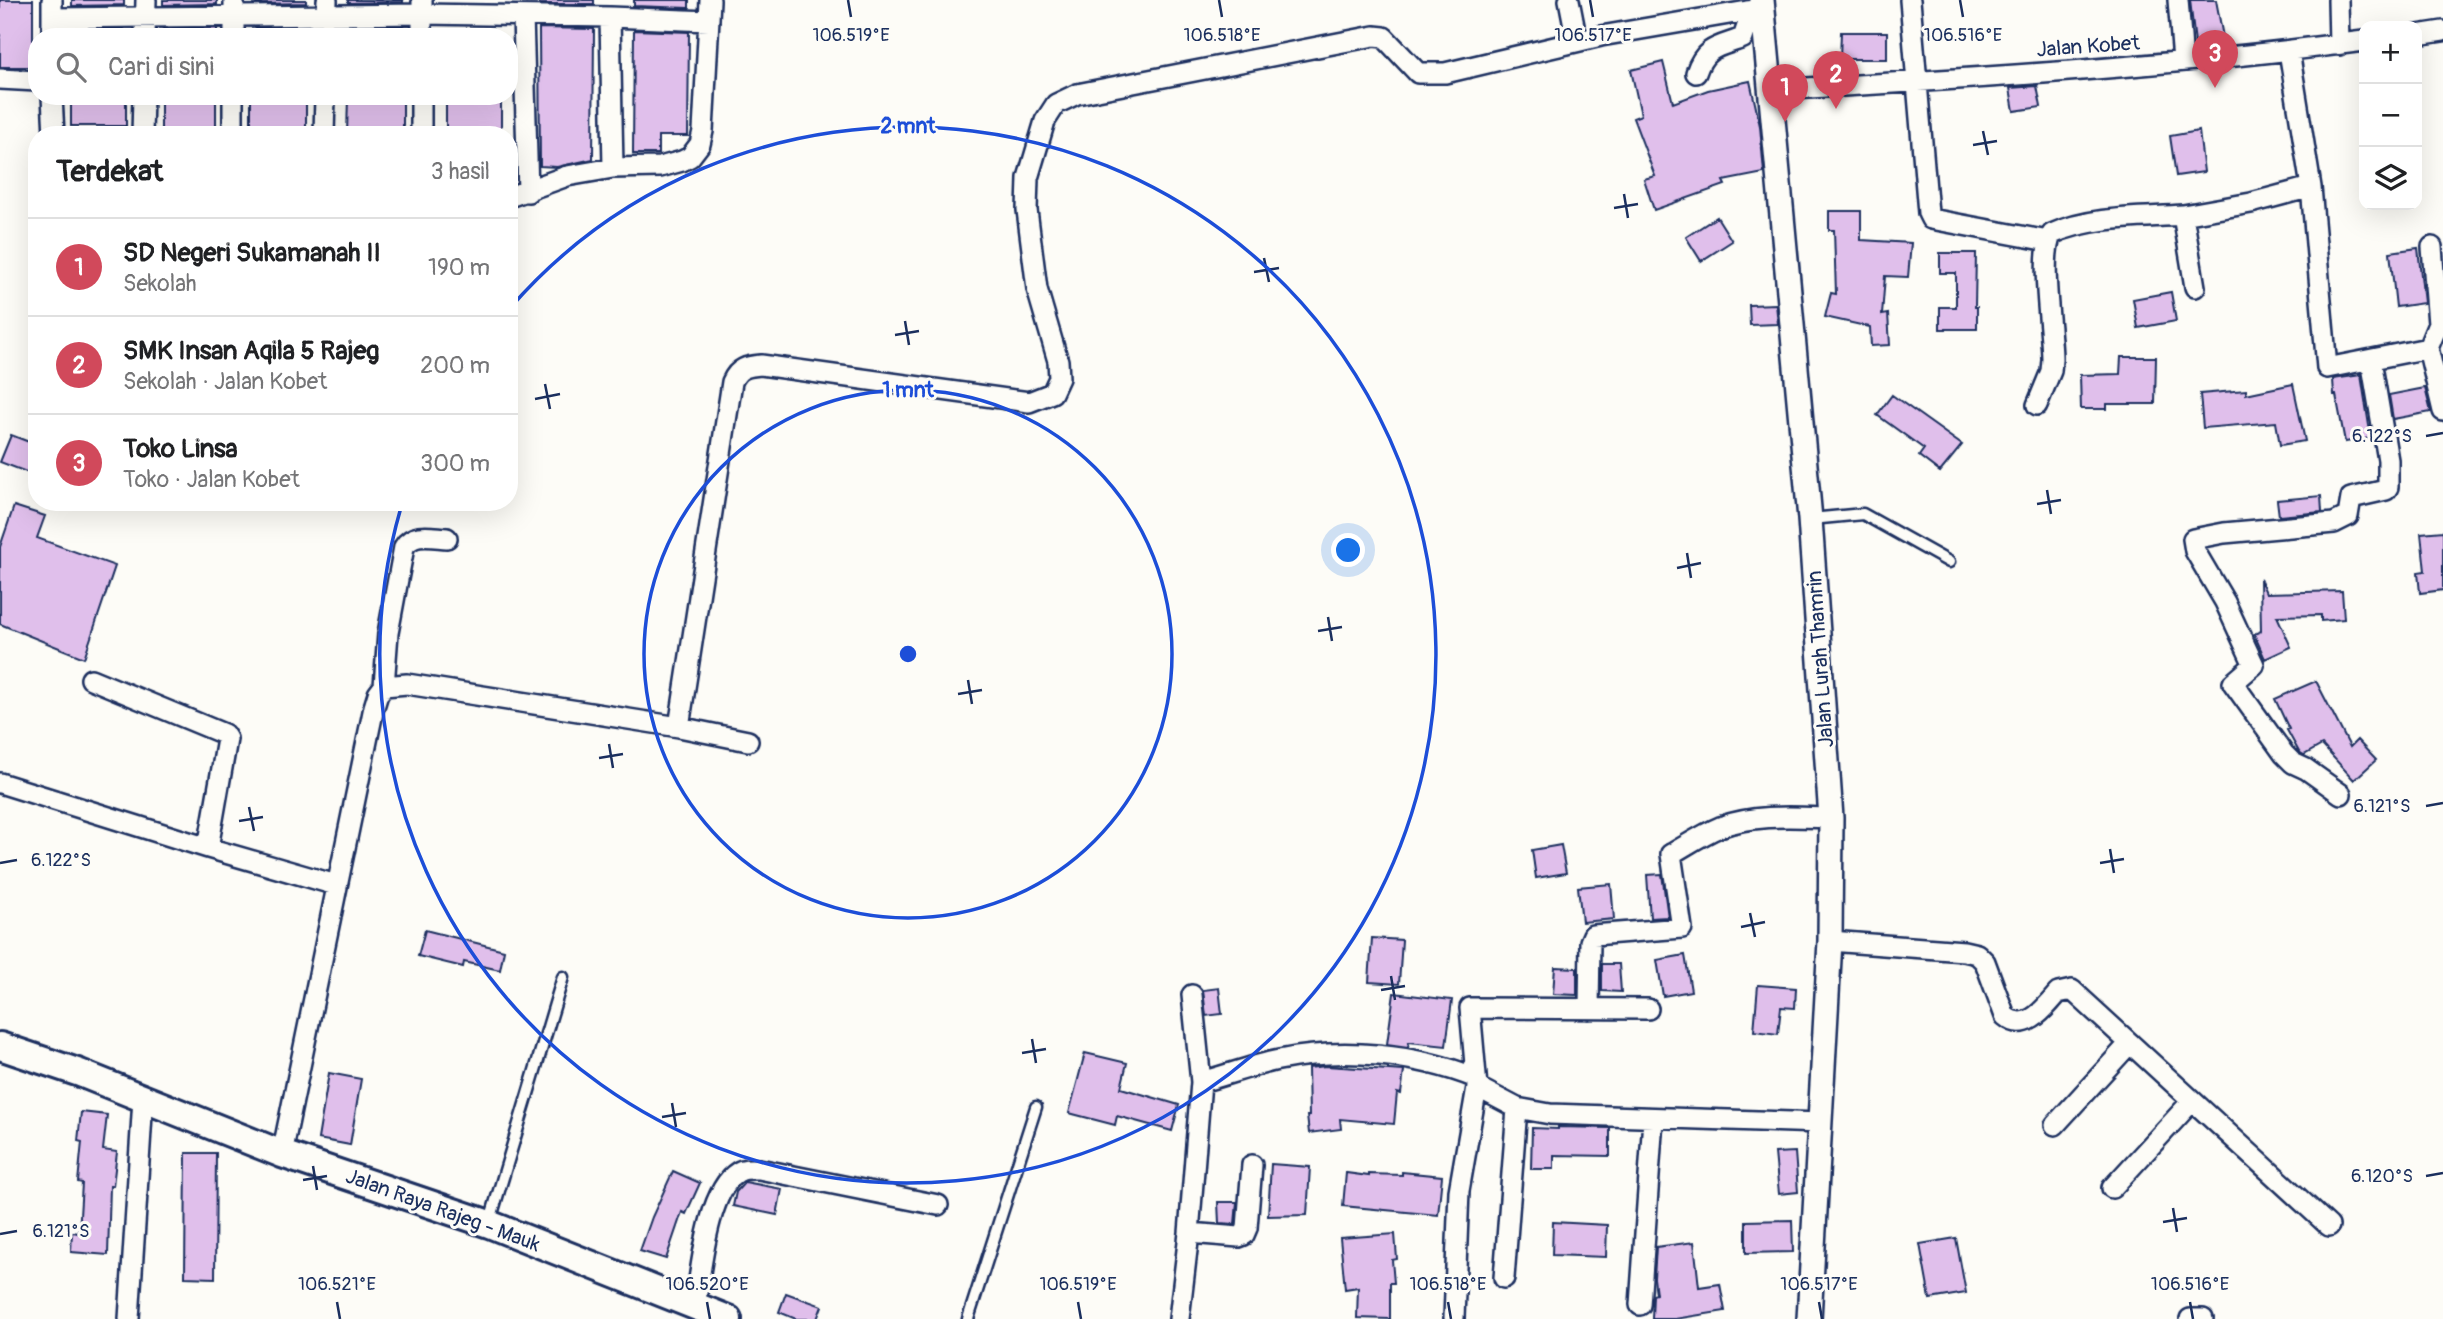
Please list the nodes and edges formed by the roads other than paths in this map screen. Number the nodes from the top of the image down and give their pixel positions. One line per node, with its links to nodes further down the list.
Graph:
1 (710, 0): 14 (street)
2 (1569, 0): 20 (street)
3 (1910, 0): 28 (street)
4 (2178, 0): 24 (street)
5 (2338, 0): 22 (street)
6 (327, 7): 7 (street); 9 (street); 16 (street)
7 (422, 7): 10 (street); 17 (street)
8 (1757, 7): 20 (street); 25 (street); 29 (street, Jalan Lurah Thamrin)
9 (234, 8): 13 (street); 15 (street)
10 (523, 16): 11 (street); 42 (street)
11 (610, 17): 14 (street); 40 (street)
12 (52, 18): 13 (street)
13 (145, 18)
14 (709, 21): 40 (street)
15 (234, 28)
16 (326, 28)
17 (422, 28)
18 (2443, 31): 19 (street)
19 (2422, 34)
20 (1577, 41): 56 (street)
21 (2359, 42): 22 (street, Jalan Kobet)
22 (2339, 45): 23 (street, Jalan Kobet)
23 (2289, 51): 24 (street, Jalan Kobet); 41 (street)
24 (2183, 61): 28 (street, Jalan Kobet)
25 (1696, 73)
26 (0, 79): 27 (street)
27 (28, 81)
28 (1918, 82): 29 (street, Jalan Kobet); 44 (street)
29 (1772, 90): 51 (street, Jalan Lurah Thamrin)
30 (52, 105): 35 (street)
31 (143, 105): 36 (street)
32 (233, 105): 37 (street)
33 (325, 105): 38 (street)
34 (421, 105): 39 (street)
35 (54, 126)
36 (142, 126)
37 (233, 126)
38 (324, 126)
39 (421, 126)
40 (613, 168): 42 (street)
41 (2311, 187): 43 (street); 48 (street)
42 (518, 194)
43 (2183, 215): 44 (street); 46 (street)
44 (2048, 241): 49 (street)
45 (2432, 247): 47 (street)
46 (2195, 287)
47 (2428, 348): 48 (street); 50 (street)
48 (2371, 360): 59 (street)
49 (2037, 405)
50 (2443, 411)
51 (1810, 519): 53 (lane); 60 (street, Jalan Lurah Thamrin)
52 (447, 538): 55 (street)
53 (1948, 562)
54 (91, 679): 61 (street)
55 (384, 687): 56 (street); 62 (street)
56 (679, 727): 57 (street)
57 (748, 741)
58 (0, 783): 61 (street)
59 (2342, 794)
60 (1831, 817): 63 (street, Jalan Lurah Thamrin); 66 (street)
61 (208, 848): 62 (street)
62 (337, 885): 79 (street)
63 (1830, 941): 68 (street); 77 (street, Jalan Lurah Thamrin)
64 (563, 977): 83 (lane)
65 (1192, 995): 70 (street)
66 (1590, 1009): 67 (street); 71 (street)
67 (1648, 1009)
68 (2130, 1043): 73 (street); 78 (street)
69 (0, 1046): 72 (main road, Jalan Raya Rajeg - Mauk)
70 (1201, 1082): 71 (street); 85 (street)
71 (1476, 1083): 75 (street); 89 (street)
72 (143, 1099): 79 (main road, Jalan Raya Rajeg - Mauk); 90 (street)
73 (2193, 1101): 81 (street); 84 (street)
74 (1037, 1107): 92 (lane)
75 (1517, 1108): 76 (street); 86 (street)
76 (1653, 1119): 77 (street); 88 (street)
77 (1821, 1123): 94 (street, Jalan Lurah Thamrin)
78 (2055, 1125)
79 (282, 1154): 83 (main road, Jalan Raya Rajeg - Mauk)
80 (1252, 1165): 85 (street)
81 (2112, 1188)
82 (938, 1205): 87 (street)
83 (489, 1224): 87 (main road, Jalan Raya Rajeg - Mauk)
84 (2329, 1226)
85 (1189, 1233): 93 (street)
86 (1504, 1278)
87 (695, 1306): 91 (main road, Jalan Raya Rajeg - Mauk)
88 (1640, 1306)
89 (1454, 1318)
90 (129, 1319)
91 (728, 1319)
92 (968, 1319)
93 (1179, 1319)
94 (1809, 1319)
95 (2190, 1319): 96 (street)
96 (2203, 1319)

